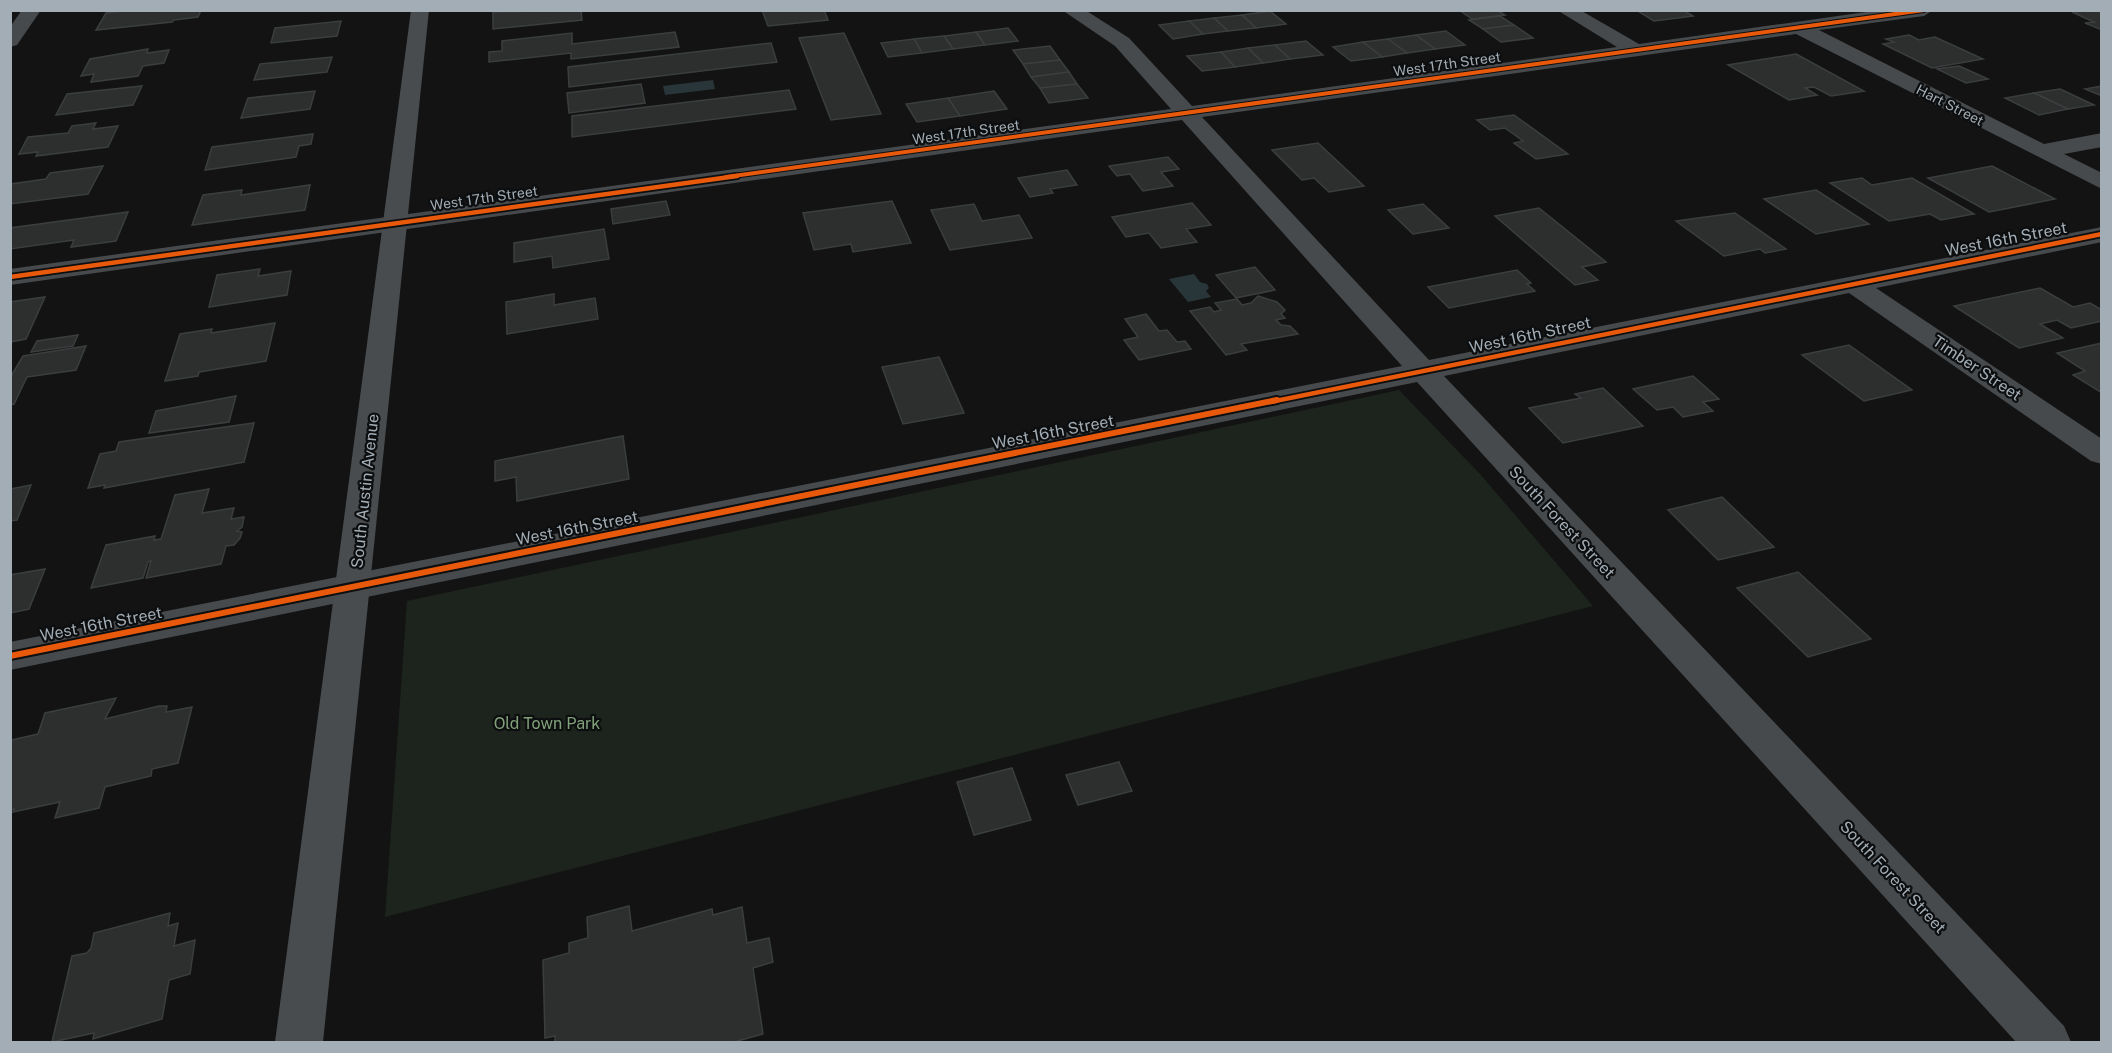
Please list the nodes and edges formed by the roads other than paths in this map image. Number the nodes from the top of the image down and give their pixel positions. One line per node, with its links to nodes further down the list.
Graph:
1 (32, 10): 7 (street)
2 (420, 10): 13 (main road, South Austin Avenue)
3 (1071, 10): 9 (street, South Forest Street)
4 (1566, 10): 8 (street)
5 (1924, 10): 6 (street, West 17th Street)
6 (1798, 27): 8 (street, West 17th Street); 11 (street, Hart Street)
7 (10, 41)
8 (1634, 50): 9 (street, West 17th Street)
9 (1186, 112): 13 (street, West 17th Street); 17 (street, South Forest Street)
10 (2102, 140): 11 (street)
11 (2040, 151): 12 (street, Hart Street)
12 (2102, 182)
13 (394, 223): 15 (street, West 17th Street); 19 (main road, South Austin Avenue)
14 (2102, 234): 16 (street, West 16th Street)
15 (10, 277)
16 (1852, 283): 17 (street, West 16th Street); 18 (street, Timber Street)
17 (1422, 370): 19 (street, West 16th Street); 22 (street, South Forest Street)
18 (2102, 454)
19 (354, 587): 20 (street, West 16th Street); 21 (main road, South Austin Avenue)
20 (10, 656)
21 (299, 1042)
22 (2047, 1042)

